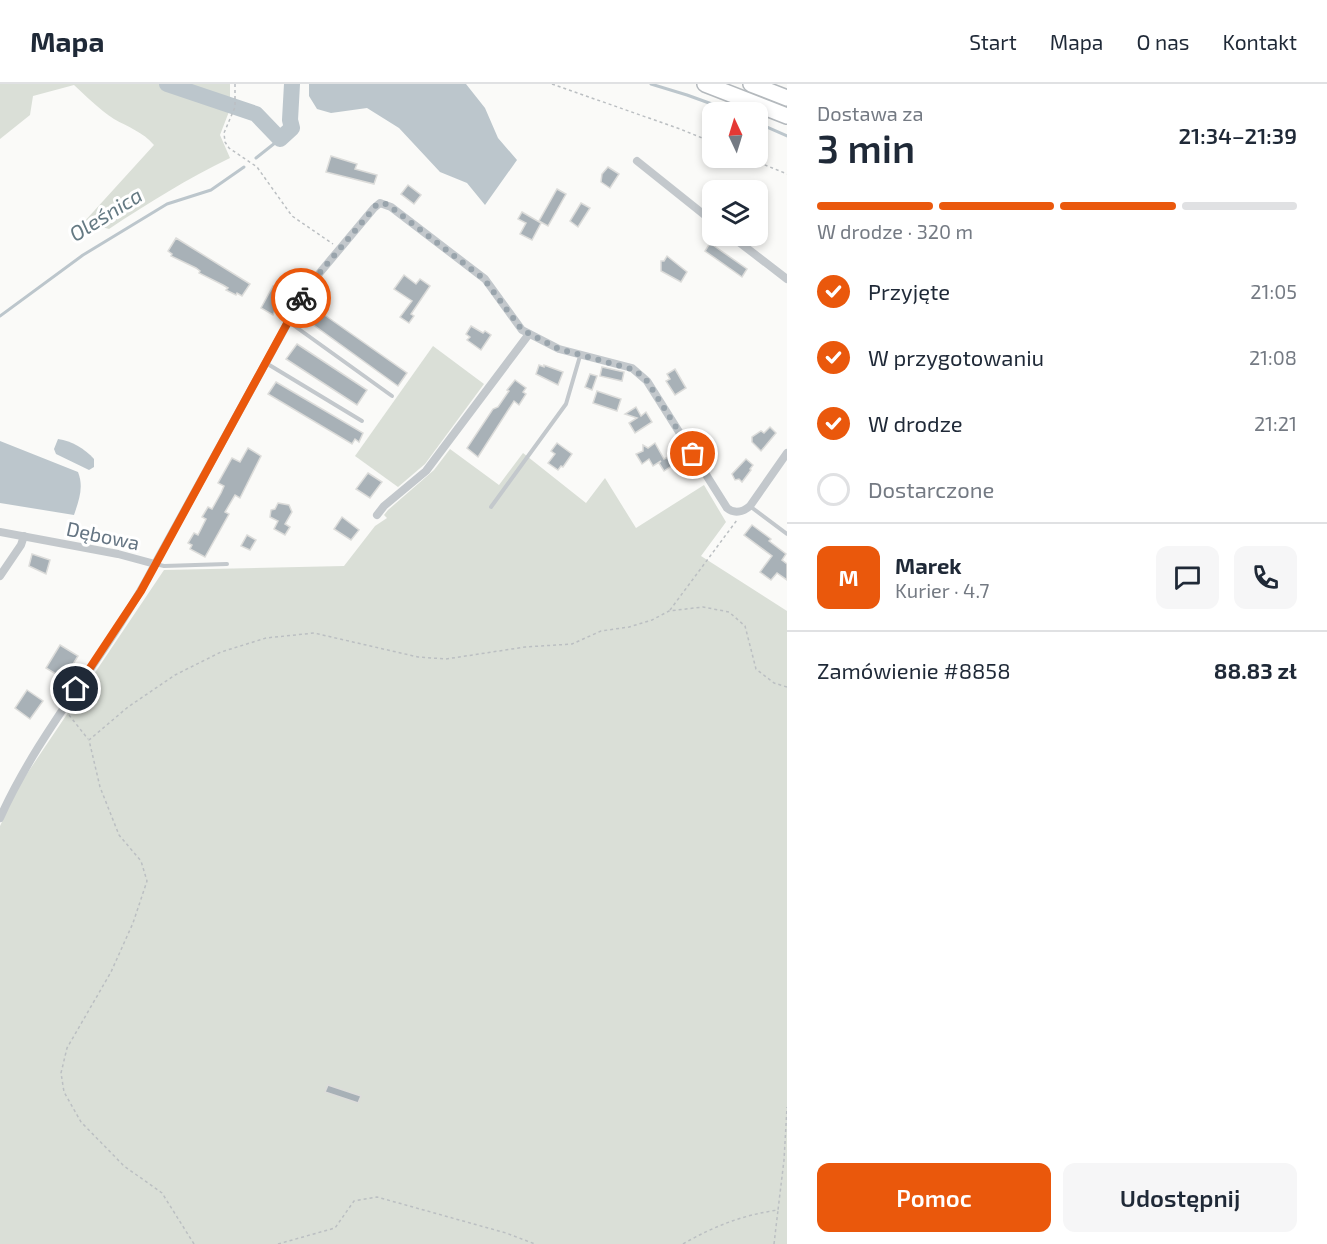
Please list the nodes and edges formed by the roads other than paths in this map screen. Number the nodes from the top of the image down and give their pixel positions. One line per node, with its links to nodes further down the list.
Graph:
1 (705, 84): 4 (highway)
2 (751, 84): 3 (highway)
3 (787, 98)
4 (787, 116)
5 (637, 161): 6 (street)
6 (702, 213)
7 (744, 246): 8 (street)
8 (787, 279)
9 (289, 322): 10 (street); 12 (street); 13 (lane)
10 (529, 334): 11 (street); 18 (street)
11 (580, 356): 16 (street); 17 (lane)
12 (266, 363): 14 (lane); 22 (street)
13 (392, 396)
14 (362, 421)
15 (787, 453): 16 (street)
16 (750, 506): 20 (lane)
17 (491, 507)
18 (378, 515)
19 (0, 532): 21 (street, Dębowa)
20 (787, 534)
21 (24, 536): 22 (street, Dębowa); 24 (street)
22 (155, 564): 23 (lane); 25 (street, Dębowa)
23 (227, 564)
24 (0, 576)
25 (0, 818)

